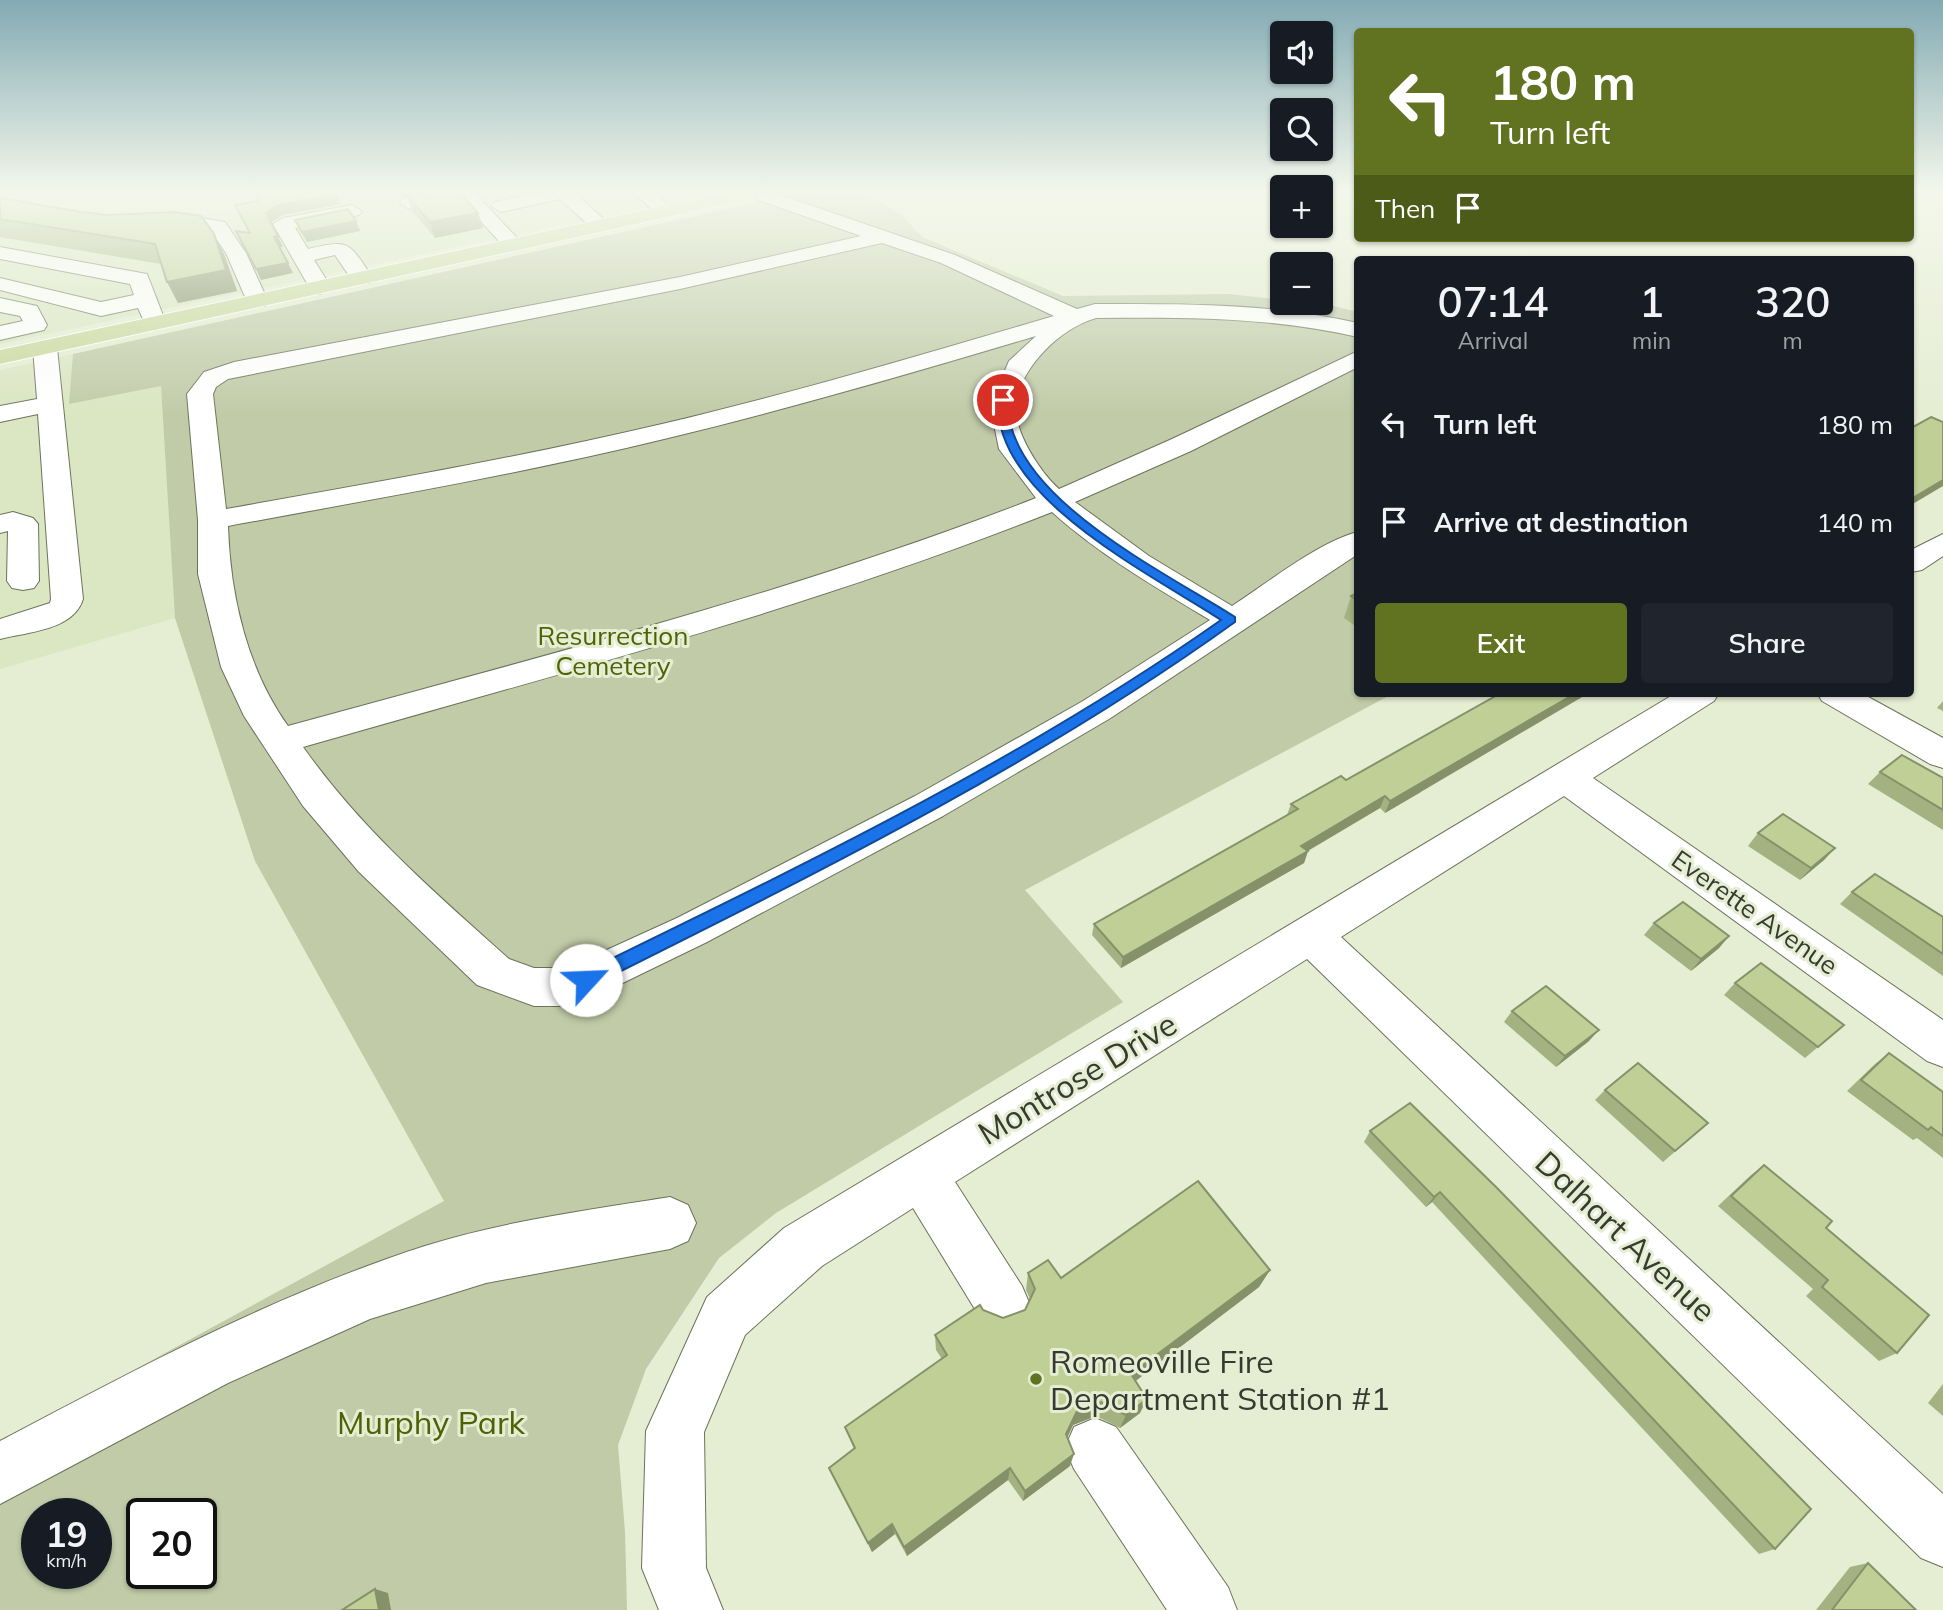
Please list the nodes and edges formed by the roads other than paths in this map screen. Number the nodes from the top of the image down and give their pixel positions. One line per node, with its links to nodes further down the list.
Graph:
1 (65, 265): 11 (street)
2 (241, 265): 12 (street)
3 (307, 265): 10 (street)
4 (353, 265): 8 (street)
5 (419, 265): 8 (main road)
6 (758, 265): 25 (street)
7 (961, 265): 14 (street)
8 (362, 278): 10 (main road)
9 (0, 284): 11 (street)
10 (320, 287): 12 (main road)
11 (147, 299): 15 (street)
12 (257, 301): 15 (main road)
13 (0, 305): 17 (street)
14 (1073, 316): 16 (street); 24 (street); 25 (street)
15 (155, 323): 18 (main road)
16 (1354, 329)
17 (0, 333)
18 (45, 348): 19 (main road); 21 (street)
19 (0, 357)
20 (1354, 360): 24 (street)
21 (49, 404): 22 (street); 23 (street)
22 (0, 414)
23 (28, 496): 28 (street)
24 (1054, 501): 30 (street); 34 (street)
25 (213, 520): 34 (street)
26 (0, 524): 29 (street)
27 (1354, 543): 30 (street)
28 (64, 569): 29 (street); 31 (street)
29 (11, 585)
30 (1231, 620): 34 (street)
31 (0, 629)
32 (1696, 697): 36 (street, Montrose Drive)
33 (1841, 697): 35 (street)
34 (278, 741)
35 (1943, 755)
36 (1566, 778): 37 (street, Montrose Drive); 38 (street, Everette Avenue)
37 (1310, 935): 39 (street, Montrose Drive); 44 (street, Dalhart Avenue)
38 (1943, 1046)
39 (920, 1173): 41 (street); 45 (street, Montrose Drive)
40 (670, 1223): 43 (street)
41 (1003, 1305)
42 (1095, 1448): 46 (street)
43 (0, 1474)
44 (1943, 1536)
45 (691, 1610)
46 (1205, 1610)

